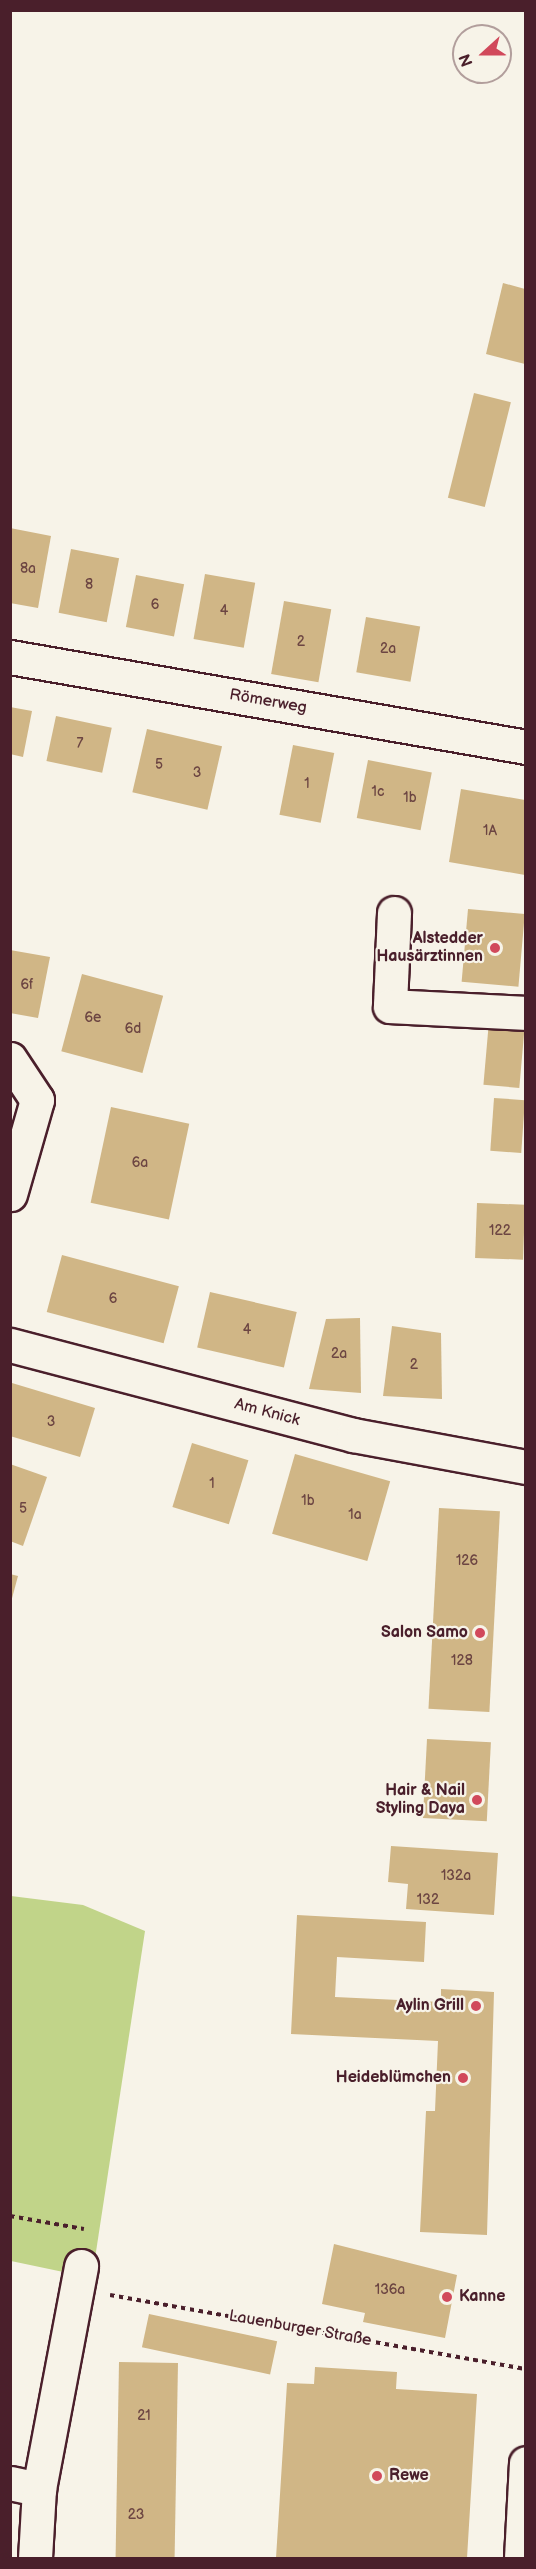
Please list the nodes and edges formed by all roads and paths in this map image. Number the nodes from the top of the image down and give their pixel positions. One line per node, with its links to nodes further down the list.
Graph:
1 (10, 657): 2 (street, Römerweg)
2 (525, 747)
3 (394, 913): 4 (street)
4 (525, 1013)
5 (10, 1059): 6 (street)
6 (10, 1194)
7 (10, 1345): 8 (street, Am Knick)
8 (525, 1467)
9 (10, 2216): 10 (path)
10 (78, 2277): 11 (path, Lauenburger Straße); 13 (street)
11 (525, 2369)
12 (525, 2463): 15 (street)
13 (25, 2486): 14 (street)
14 (35, 2559)
15 (521, 2559)

